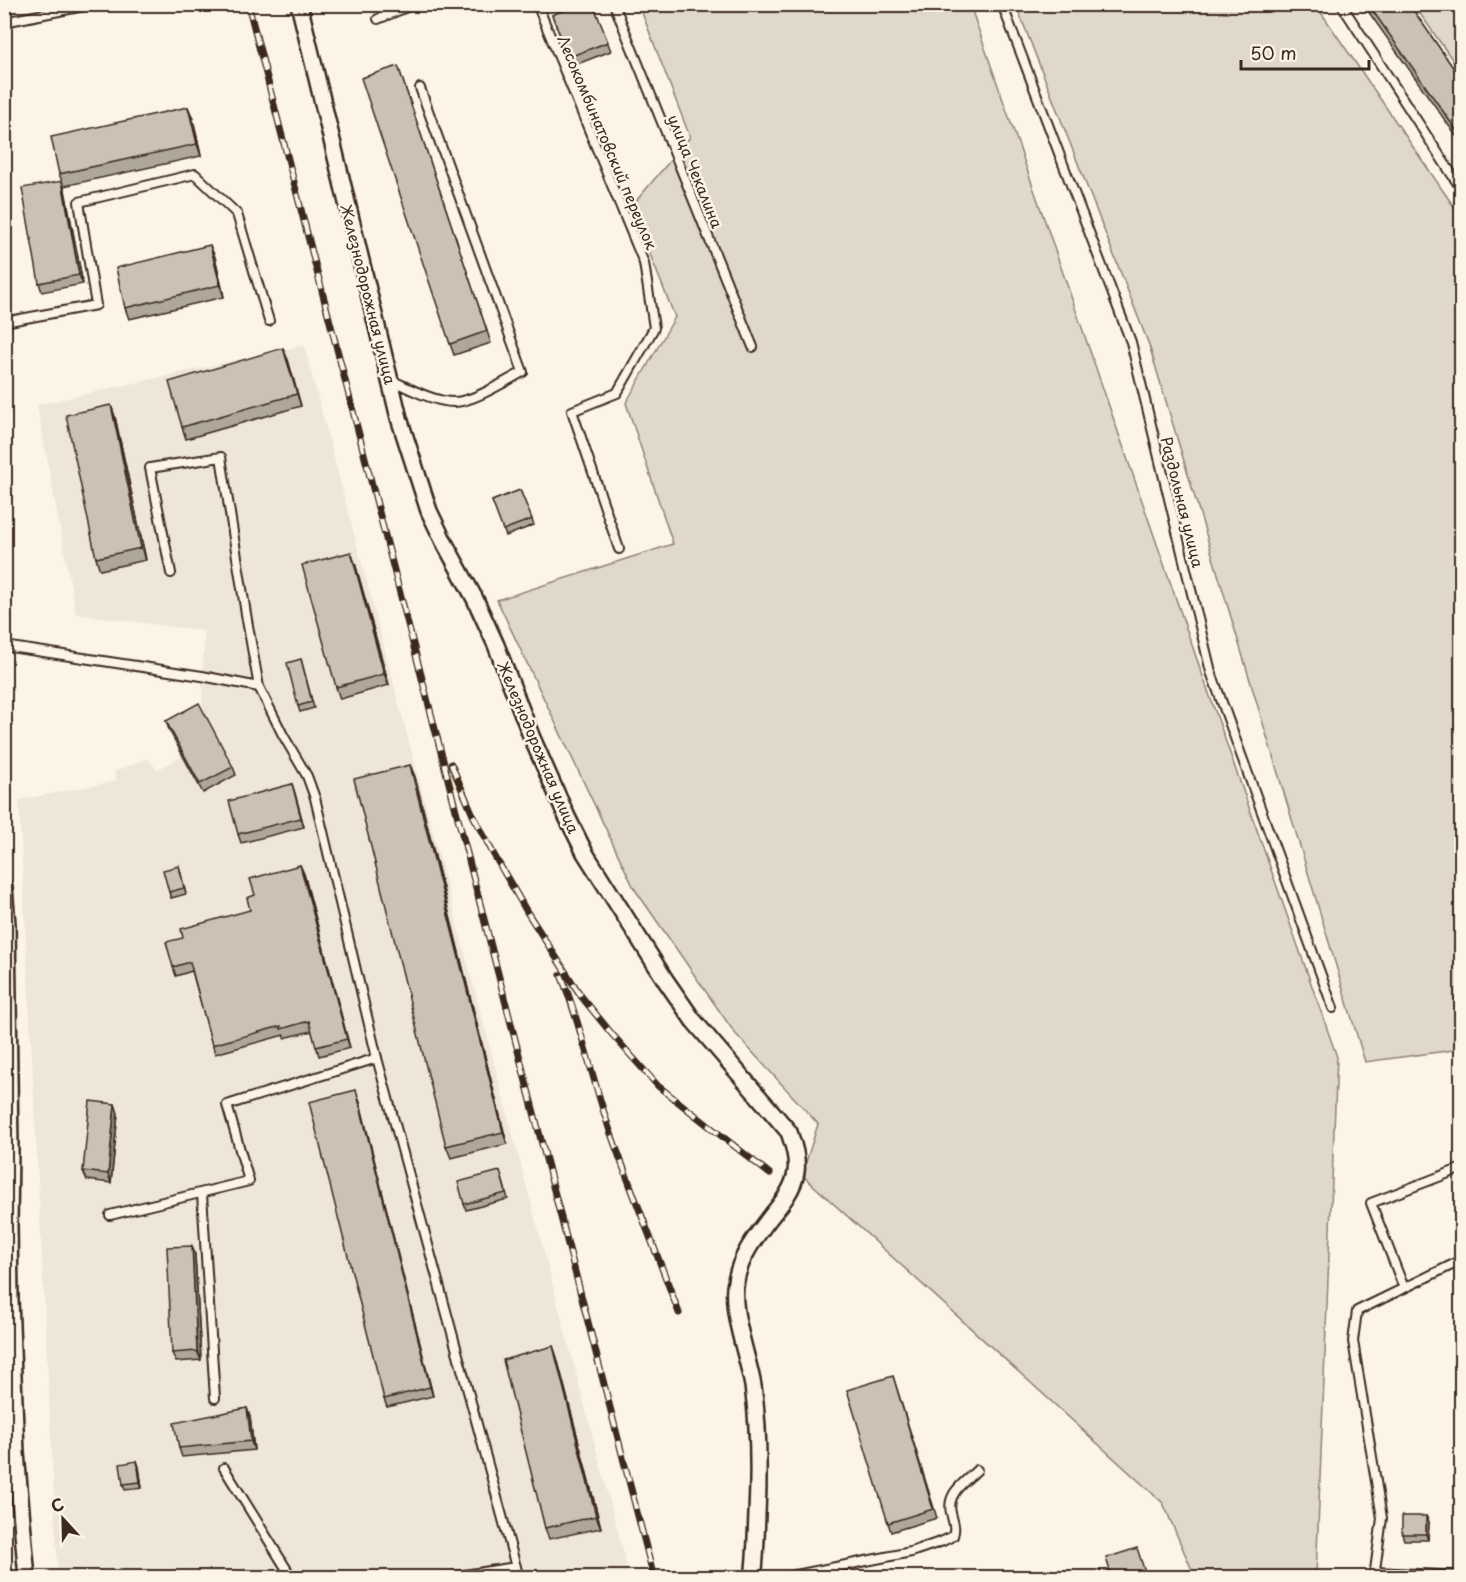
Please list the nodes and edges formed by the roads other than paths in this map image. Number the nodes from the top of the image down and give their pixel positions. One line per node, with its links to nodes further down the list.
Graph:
1 (94, 4): 9 (lane)
2 (298, 4): 15 (street, Железнодорожная улица)
3 (414, 4): 8 (lane)
4 (537, 4): 16 (lane, Лесокомбинатовский переулок)
5 (614, 4): 14 (lane, улица Чекалина)
6 (1002, 4): 22 (lane, Раздольная улица)
7 (1341, 4): 11 (lane)
8 (378, 19)
9 (4, 22)
10 (420, 88): 15 (lane)
11 (1461, 189)
12 (269, 321): 13 (lane)
13 (4, 322)
14 (753, 347)
15 (390, 380): 41 (street, Железнодорожная улица)
16 (619, 549)
17 (171, 573): 19 (lane)
18 (4, 646): 19 (lane)
19 (259, 687): 23 (lane)
20 (4, 887): 21 (street)
21 (6, 925): 24 (street)
22 (1333, 1008)
23 (377, 1058): 26 (lane); 34 (lane)
24 (7, 1149): 31 (street)
25 (1461, 1168): 29 (lane)
26 (202, 1194): 27 (lane); 30 (lane)
27 (110, 1215)
28 (1461, 1260): 29 (lane)
29 (1404, 1288): 35 (lane)
30 (215, 1398)
31 (10, 1454): 37 (street)
32 (224, 1468): 38 (lane)
33 (977, 1470): 42 (lane)
34 (516, 1567): 39 (lane); 40 (lane)
35 (1374, 1575): 36 (lane)
36 (1461, 1576)
37 (27, 1578)
38 (292, 1578)
39 (444, 1578)
40 (519, 1578)
41 (753, 1578)
42 (780, 1578)

